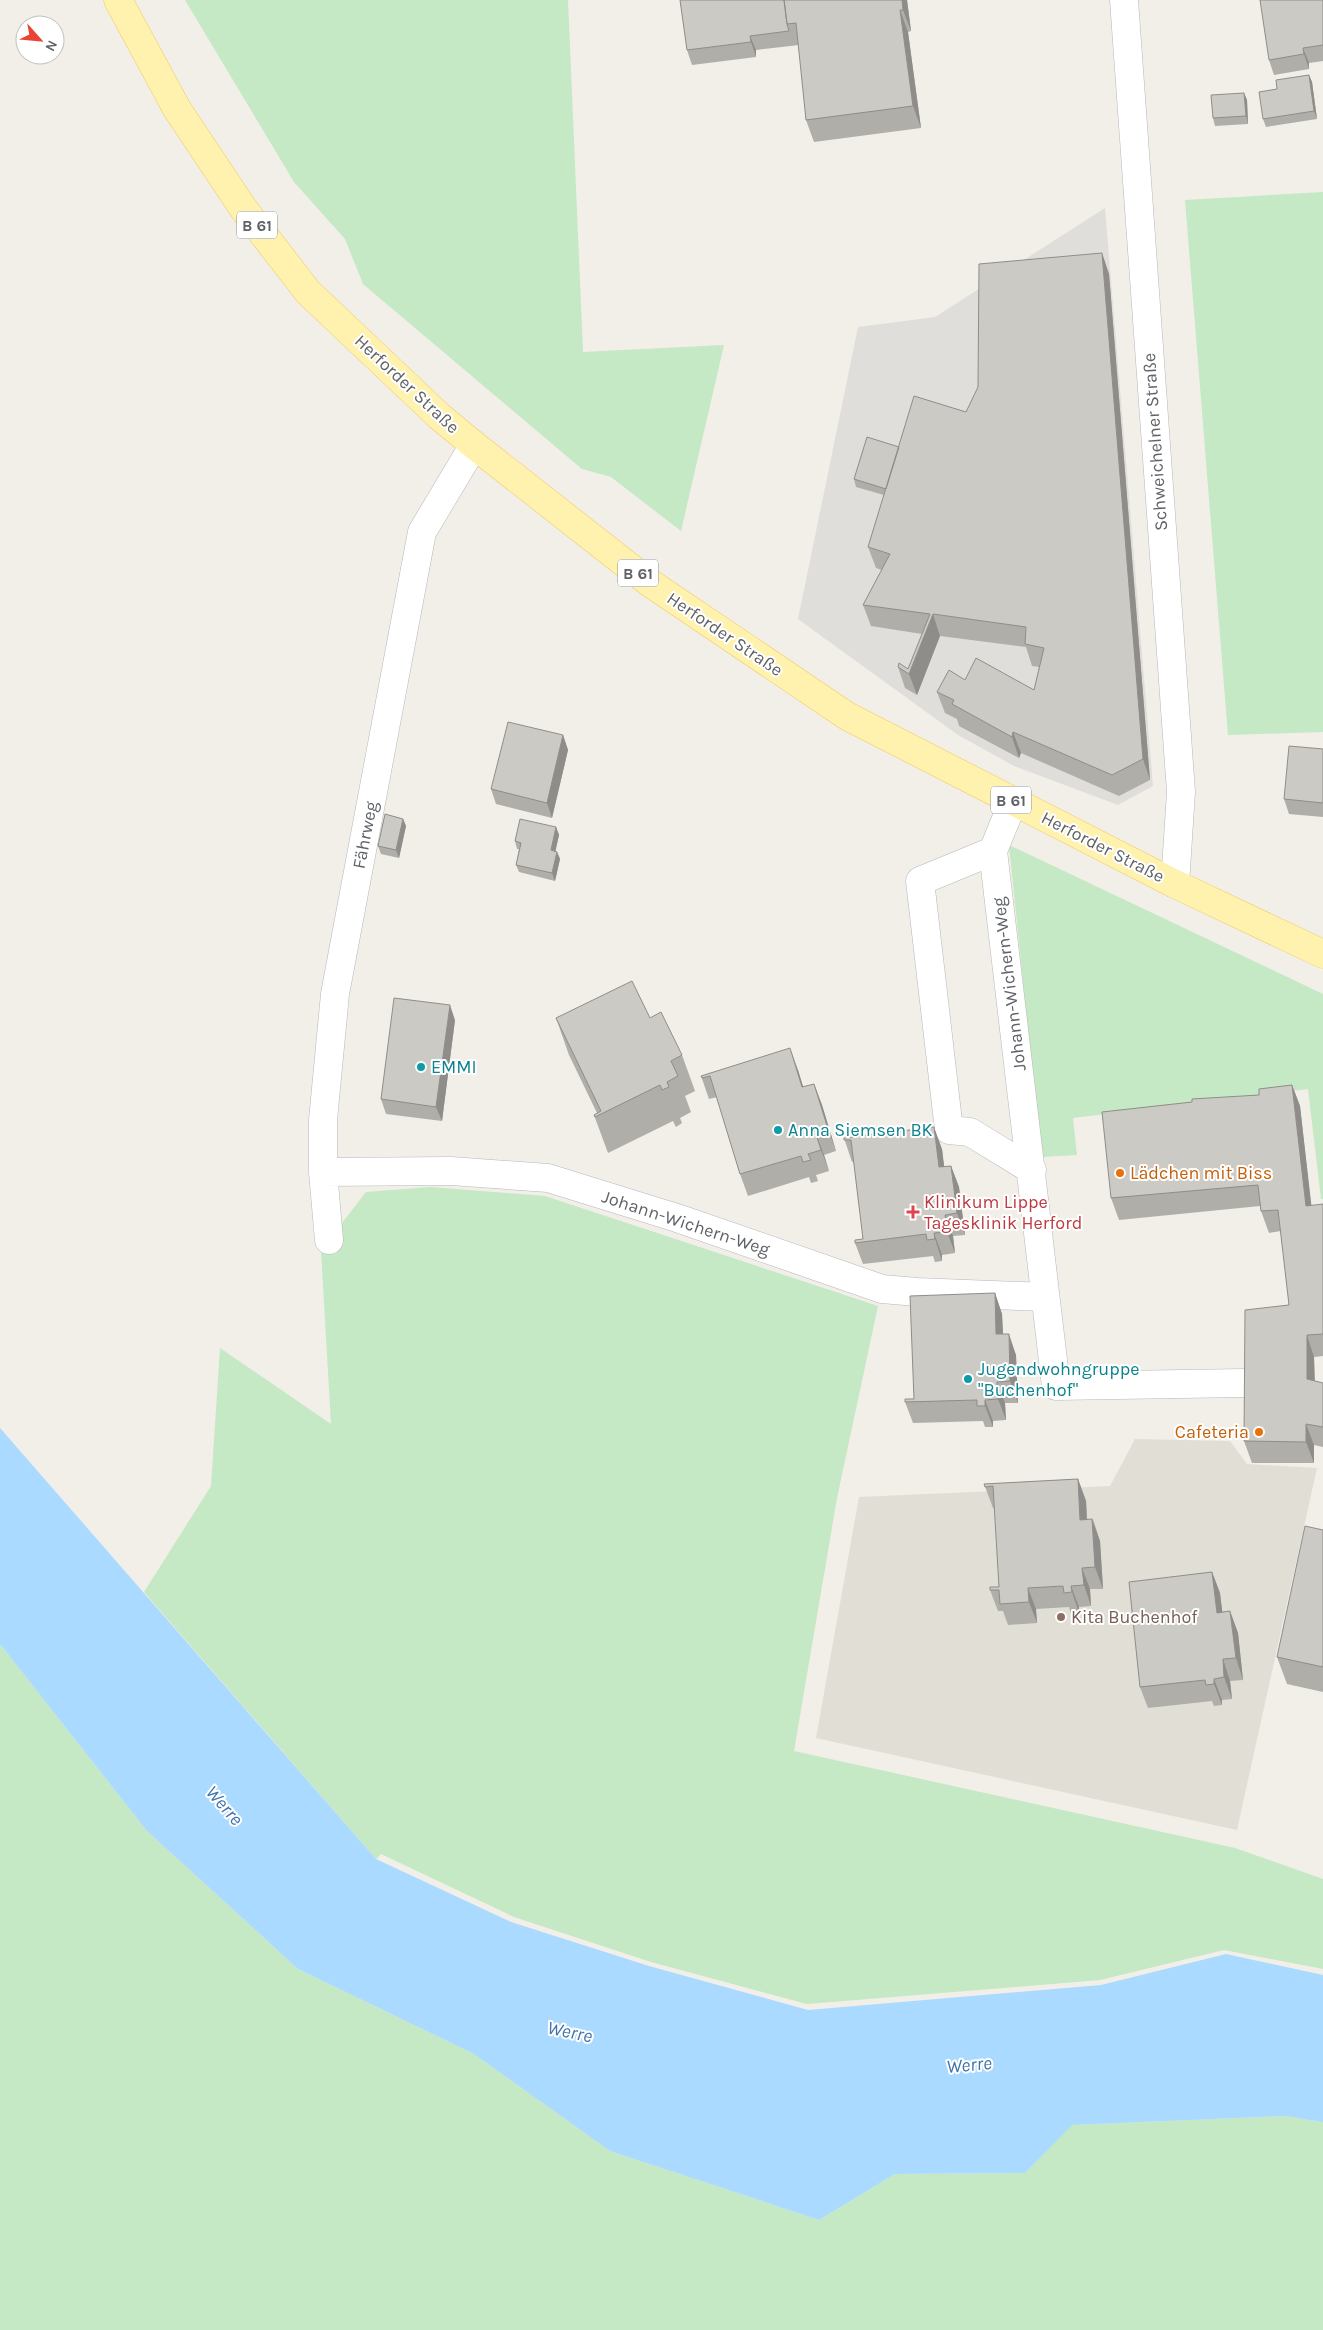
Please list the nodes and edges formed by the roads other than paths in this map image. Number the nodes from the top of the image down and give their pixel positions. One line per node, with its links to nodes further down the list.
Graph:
1 (118, 0): 3 (main road, Herforder Straße / B 61)
2 (1124, 0): 6 (street, Schweichelner Straße)
3 (474, 445): 4 (main road, Herforder Straße / B 61); 9 (street, Fährweg)
4 (1013, 802): 5 (street); 6 (main road, Herforder Straße / B 61)
5 (993, 851): 8 (street, Johann-Wichern-Weg); 8 (street)
6 (1175, 884): 7 (main road, Herforder Straße / B 61)
7 (1323, 954)
8 (1032, 1170): 11 (street, Johann-Wichern-Weg)
9 (322, 1172): 10 (street, Fährweg); 11 (street, Johann-Wichern-Weg)
10 (329, 1240)
11 (1045, 1296): 12 (street, Johann-Wichern-Weg)
12 (1244, 1382)

